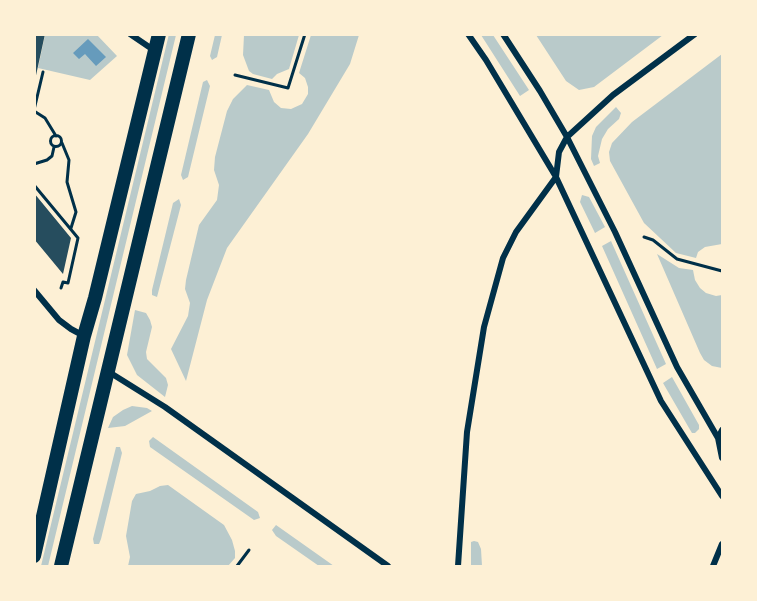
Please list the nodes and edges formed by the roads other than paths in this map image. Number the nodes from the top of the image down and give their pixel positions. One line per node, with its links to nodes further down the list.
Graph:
1 (130, 34): 7 (street)
2 (159, 34): 7 (main road)
3 (189, 34): 12 (main road)
4 (468, 34): 9 (street)
5 (503, 34): 8 (street)
6 (695, 34): 8 (street)
7 (156, 51): 11 (main road)
8 (567, 136): 9 (street); 14 (street)
9 (555, 177): 17 (street); 22 (street)
10 (34, 290): 11 (street)
11 (84, 336): 19 (main road)
12 (109, 372): 20 (main road); 21 (street)
13 (723, 430): 14 (street)
14 (718, 438): 15 (street); 16 (street)
15 (723, 445)
16 (723, 458)
17 (723, 496)
18 (723, 544): 23 (street)
19 (34, 556)
20 (61, 567)
21 (388, 567)
22 (458, 567)
23 (713, 567)

